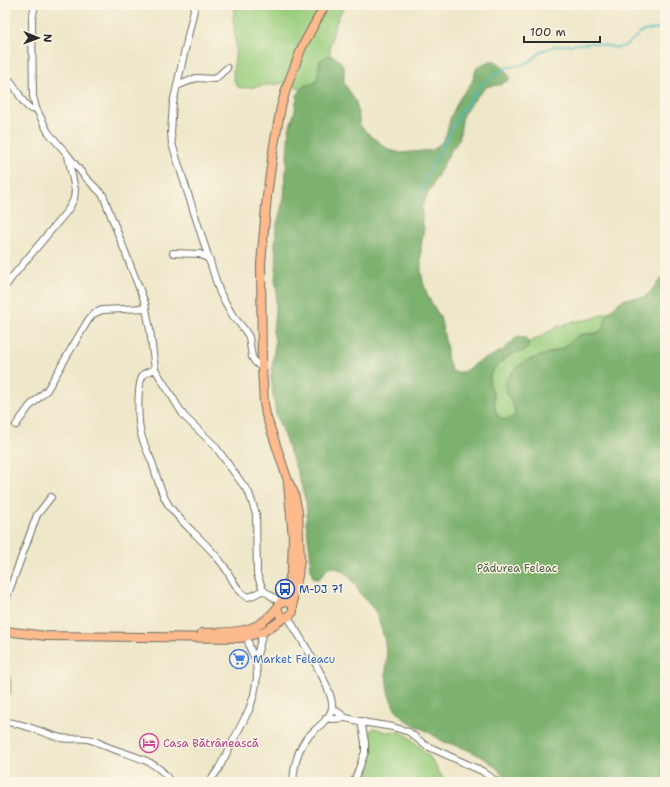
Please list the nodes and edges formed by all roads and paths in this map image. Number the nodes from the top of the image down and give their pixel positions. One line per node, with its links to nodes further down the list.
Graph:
1 (35, 5): 7 (street)
2 (195, 5): 6 (street)
3 (325, 5): 13 (main road)
4 (227, 68): 6 (street)
5 (5, 76): 7 (street)
6 (177, 86): 10 (street)
7 (36, 108): 8 (street)
8 (67, 154): 11 (street); 12 (street)
9 (173, 253): 10 (street)
10 (210, 260): 13 (street)
11 (5, 286)
12 (146, 308): 14 (street); 15 (street)
13 (262, 368): 16 (main road)
14 (155, 369): 18 (street); 18 (street)
15 (16, 425)
16 (288, 481): 20 (main road); 21 (main road)
17 (51, 497): 19 (street)
18 (263, 590): 20 (street)
19 (5, 602)
20 (279, 605): 21 (main road); 22 (main road); 24 (main road)
21 (293, 606): 22 (main road)
22 (287, 617): 26 (main road); 29 (street)
23 (5, 626): 24 (main road)
24 (252, 628): 27 (street)
25 (5, 631): 27 (main road)
26 (263, 632): 27 (main road); 28 (street)
27 (248, 637): 28 (street)
28 (256, 659): 35 (street)
29 (332, 709): 30 (street); 31 (street)
30 (326, 718): 31 (street); 36 (street)
31 (346, 718): 32 (street)
32 (361, 721): 37 (street); 38 (street)
33 (5, 722): 34 (street)
34 (170, 782)
35 (209, 782)
36 (293, 782)
37 (354, 782)
38 (497, 782)

